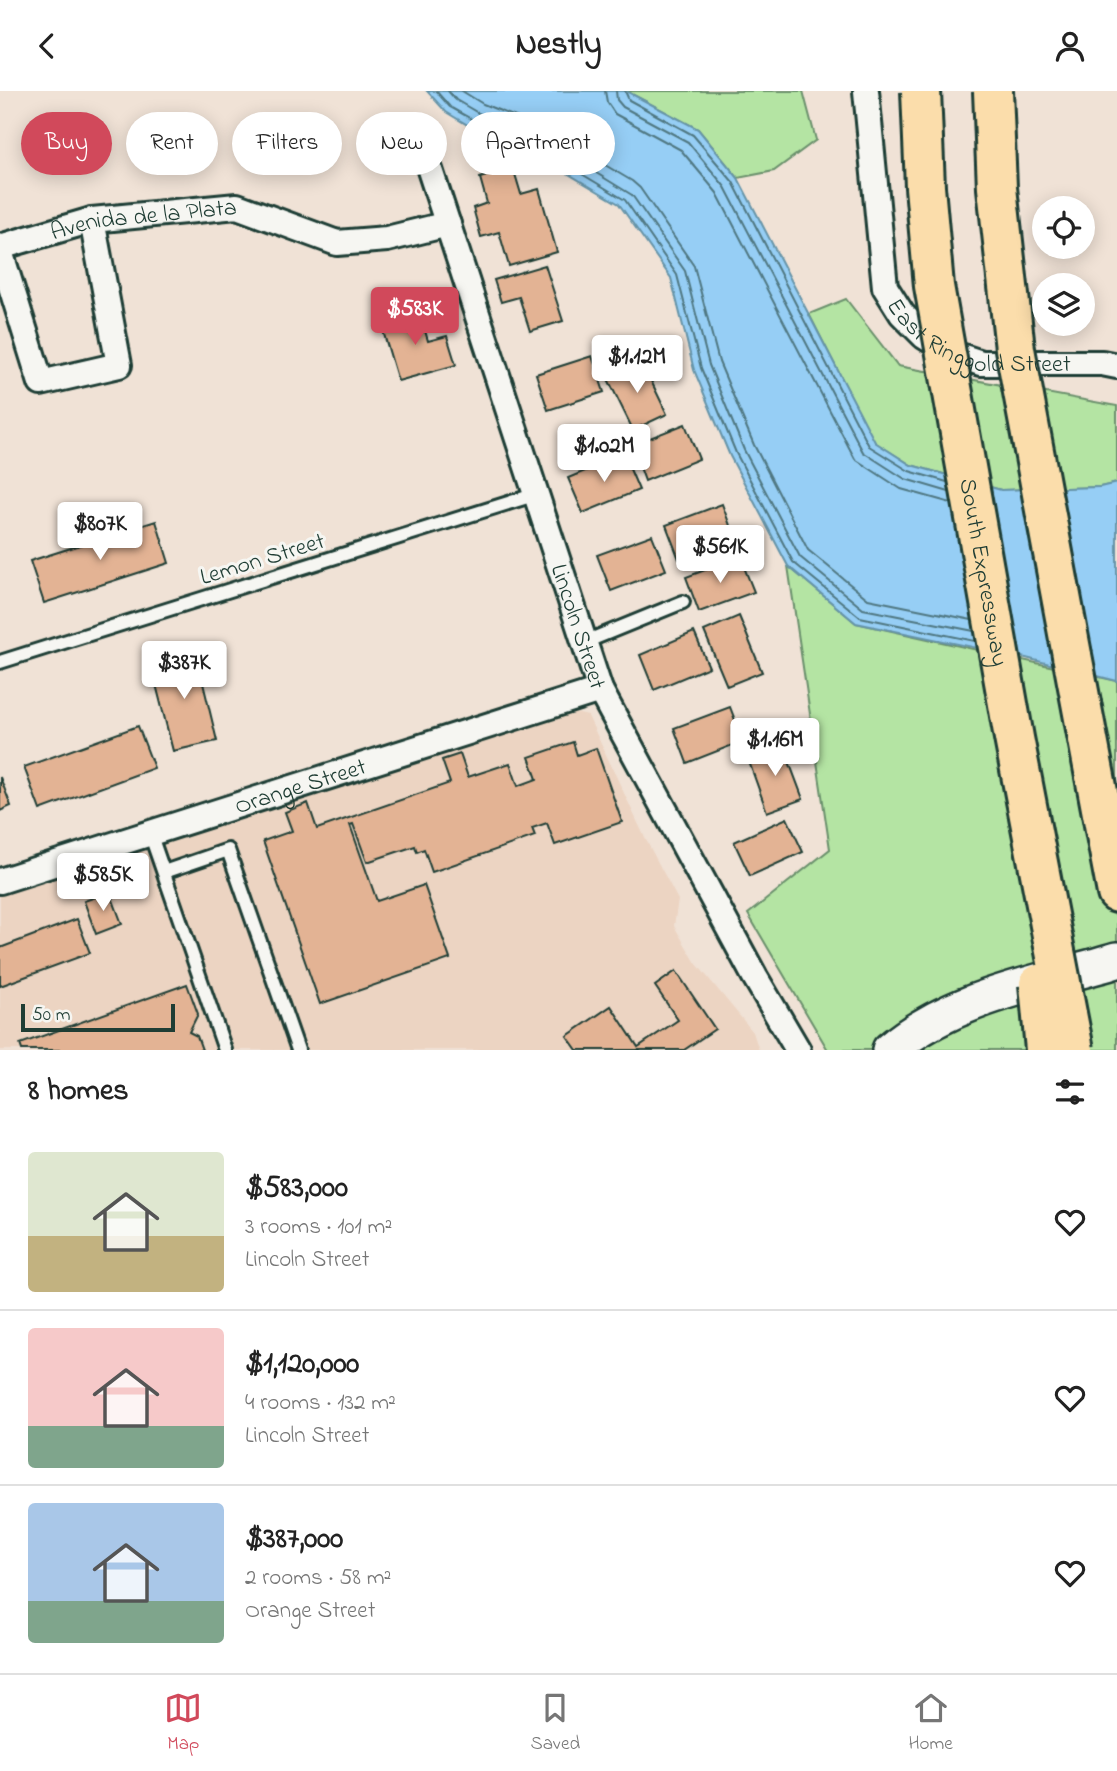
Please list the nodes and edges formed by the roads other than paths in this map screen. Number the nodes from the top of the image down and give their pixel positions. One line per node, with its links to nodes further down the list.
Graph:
1 (866, 91): 8 (street, East Ringgold Street)
2 (921, 91): 15 (highway, South Expressway, bridge)
3 (993, 91): 12 (highway, bridge)
4 (432, 175): 6 (street, Lincoln Street)
5 (92, 221): 6 (street, Avenida de la Plata); 7 (street, Avenida de la Plata); 7 (street)
6 (447, 224): 9 (street, Lincoln Street)
7 (0, 249)
8 (1117, 366)
9 (537, 494): 11 (street, Lincoln Street); 13 (lane, Lemon Street)
10 (683, 602): 11 (lane)
11 (585, 642): 14 (street, Lincoln Street)
12 (1072, 655): 17 (highway); 20 (highway)
13 (0, 662)
14 (600, 690): 16 (street, Orange Street); 24 (street, Lincoln Street)
15 (1014, 739): 26 (highway, bridge); 27 (highway, South Expressway, bridge)
16 (150, 833): 18 (lane); 19 (street, Orange Street)
17 (1117, 841)
18 (164, 872): 22 (lane); 23 (lane)
19 (0, 881)
20 (1117, 893)
21 (1117, 960): 25 (street)
22 (225, 1050)
23 (298, 1050)
24 (798, 1050)
25 (890, 1050)
26 (1045, 1050)
27 (1074, 1050)

